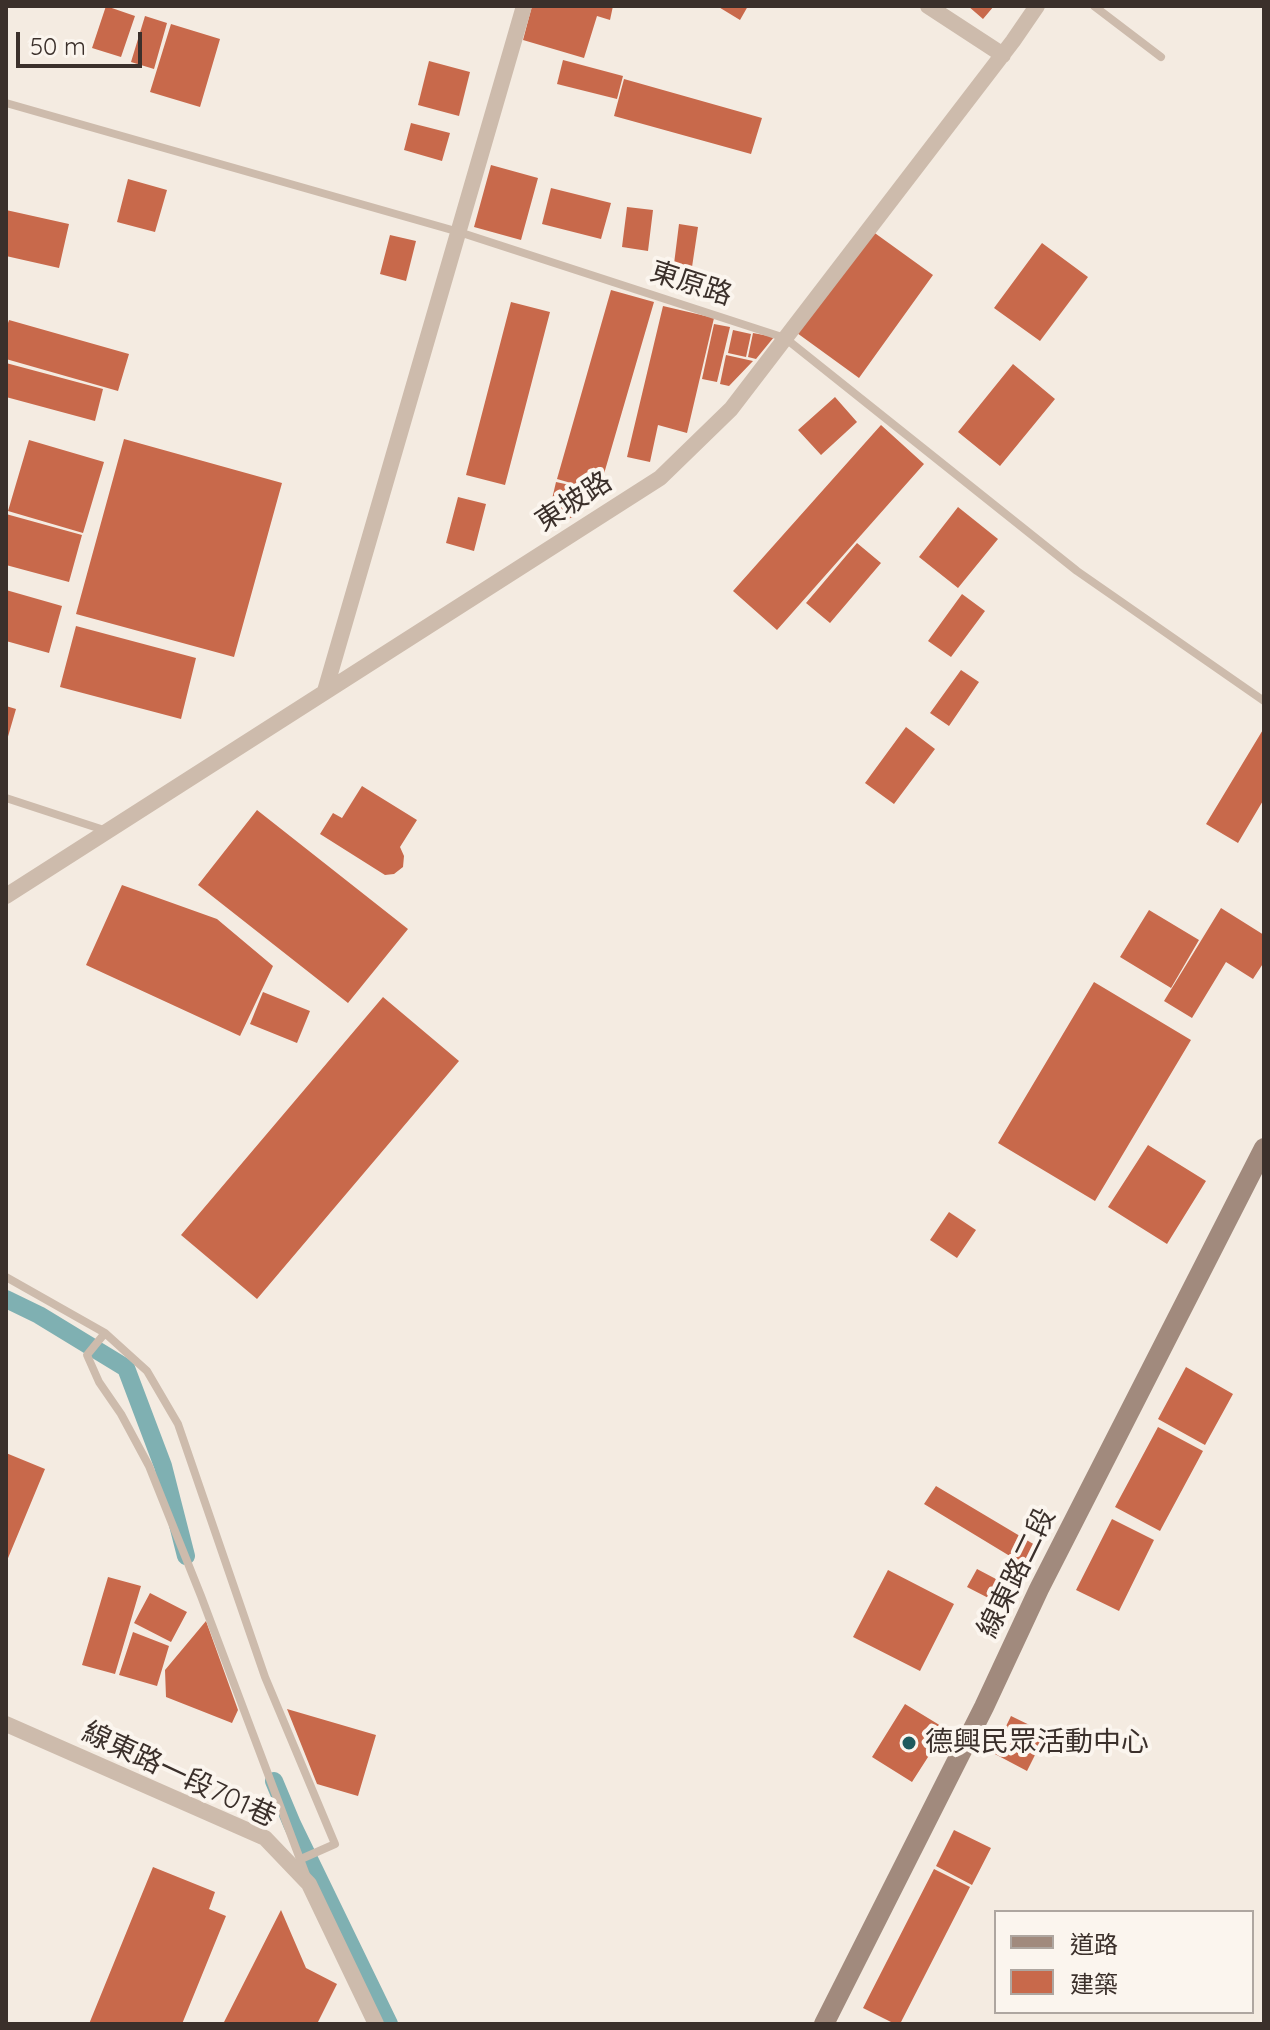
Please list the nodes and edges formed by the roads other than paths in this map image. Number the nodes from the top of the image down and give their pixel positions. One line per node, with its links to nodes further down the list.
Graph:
1 (524, 6): 8 (street)
2 (928, 6): 5 (street)
3 (1037, 6): 5 (street, 東坡路)
4 (1094, 6): 6 (lane)
5 (1003, 55): 9 (street, 東坡路)
6 (1161, 57)
7 (6, 103): 8 (lane, 東原路)
8 (459, 232): 9 (lane, 東原路); 10 (street)
9 (785, 338): 10 (street, 東坡路); 11 (lane, 東原路)
10 (325, 691): 13 (street, 東坡路)
11 (1264, 701)
12 (6, 798): 13 (lane)
13 (107, 831): 14 (street, 東坡路)
14 (6, 896)
15 (1264, 1148): 22 (main road, 線東路二段)
16 (6, 1277): 17 (lane)
17 (105, 1333): 19 (lane); 19 (lane)
18 (6, 1724): 20 (street, 線東路一段701巷)
19 (301, 1859): 20 (lane)
20 (309, 1884): 21 (street, 線東路一段701巷)
21 (376, 2024)
22 (824, 2024)

